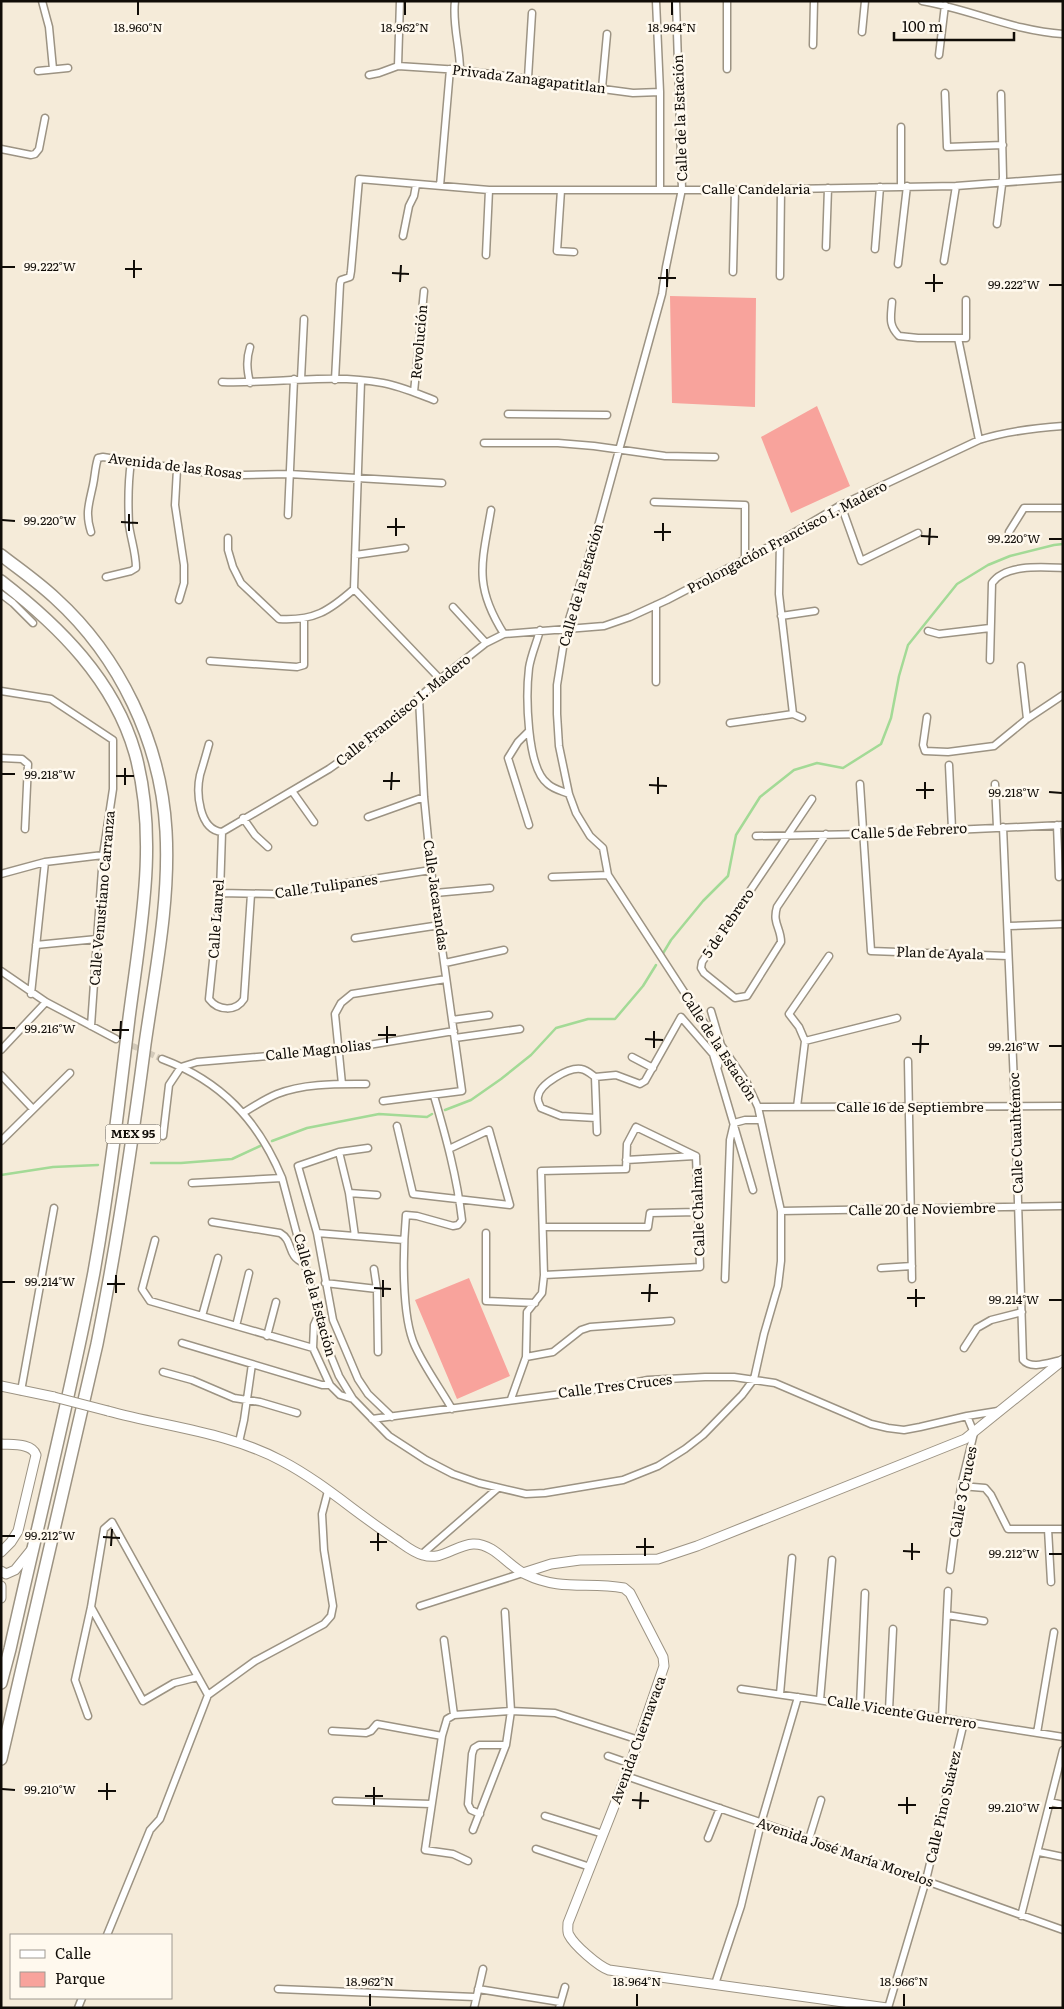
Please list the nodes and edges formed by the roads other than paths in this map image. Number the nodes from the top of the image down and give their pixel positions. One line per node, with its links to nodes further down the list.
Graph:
1 (42, 1): 20 (street)
2 (400, 1): 18 (street)
3 (455, 1): 23 (street)
4 (656, 1): 28 (street, Calle de la Estación)
5 (676, 1): 43 (street, Calle de la Estación)
6 (727, 1): 22 (street)
7 (814, 1): 16 (street)
8 (865, 1): 13 (street)
9 (922, 1): 11 (street)
10 (954, 4): 11 (street); 15 (street)
11 (945, 5): 17 (street)
12 (532, 13): 26 (street)
13 (862, 32)
14 (607, 34): 27 (street)
15 (1063, 34)
16 (812, 45)
17 (939, 55)
18 (398, 66): 21 (street, Privada Zanagapatitlan); 25 (street)
19 (68, 68): 20 (street)
20 (53, 69): 24 (street)
21 (450, 69): 23 (street, Privada Zanagapatitlan); 38 (street)
22 (727, 69)
23 (460, 70): 26 (street, Privada Zanagapatitlan)
24 (38, 71)
25 (369, 75)
26 (528, 78): 27 (street, Privada Zanagapatitlan)
27 (602, 88): 28 (street, Privada Zanagapatitlan)
28 (660, 92): 47 (street, Calle de la Estación)
29 (945, 93): 33 (street)
30 (1001, 94): 33 (street)
31 (45, 118): 34 (street)
32 (901, 127): 39 (street)
33 (1003, 145): 36 (street)
34 (1, 149)
35 (1063, 178): 36 (street, Calle Candelaria)
36 (1002, 183): 40 (street, Calle Candelaria); 49 (street)
37 (416, 184): 38 (street, Calle Candelaria); 50 (street); 66 (street, Calle Candelaria)
38 (440, 186): 45 (street, Calle Candelaria)
39 (904, 186): 40 (street, Calle Candelaria); 41 (street, Calle Candelaria); 56 (street)
40 (956, 186): 55 (street)
41 (880, 187): 42 (street, Calle Candelaria); 52 (street)
42 (828, 188): 44 (street, Calle Candelaria); 51 (street)
43 (682, 189): 47 (street, Calle Candelaria); 48 (street, Calle Candelaria); 77 (street, Calle de la Estación)
44 (781, 189): 48 (street, Calle Candelaria); 58 (street)
45 (489, 190): 46 (street, Calle Candelaria); 54 (street)
46 (561, 190): 47 (street, Calle Candelaria); 53 (street)
47 (660, 190)
48 (735, 190): 57 (street)
49 (997, 224)
50 (403, 236)
51 (826, 247)
52 (875, 249)
53 (574, 252)
54 (486, 255)
55 (944, 262)
56 (898, 264)
57 (733, 272)
58 (780, 276)
59 (424, 291): 70 (street, Revolución)
60 (966, 300): 63 (street)
61 (892, 302): 63 (street)
62 (304, 319): 65 (street)
63 (958, 338): 75 (street)
64 (250, 347): 69 (street)
65 (297, 379): 66 (street); 69 (street); 81 (street)
66 (335, 380): 67 (street)
67 (361, 381): 70 (street); 82 (street)
68 (222, 382): 69 (street)
69 (250, 383)
70 (414, 392): 71 (street)
71 (434, 400)
72 (508, 414): 73 (street)
73 (607, 415)
74 (1063, 426): 75 (street, Prolongación Francisco I. Madero)
75 (979, 440): 85 (street, Prolongación Francisco I. Madero)
76 (484, 443): 77 (street)
77 (618, 449): 78 (street); 111 (street, Calle de la Estación)
78 (715, 457)
79 (131, 462): 80 (street, Avenida de las Rosas); 89 (street, Avenida de las Rosas); 99 (street)
80 (177, 469): 81 (street, Avenida de las Rosas); 103 (street)
81 (289, 474): 82 (street, Avenida de las Rosas); 88 (street)
82 (357, 479): 83 (street, Avenida de las Rosas); 96 (street)
83 (442, 483)
84 (654, 502): 97 (street)
85 (841, 505): 91 (street); 93 (street, Prolongación Francisco I. Madero)
86 (1063, 508): 90 (street)
87 (491, 510): 114 (street)
88 (288, 514)
89 (91, 532)
90 (1009, 532)
91 (918, 533)
92 (228, 538): 108 (street)
93 (780, 540): 97 (street, Prolongación Francisco I. Madero); 107 (street)
94 (405, 548): 96 (street)
95 (1, 555): 334 (highway, MEX 95)
96 (355, 555): 101 (street)
97 (745, 559): 105 (street, Prolongación Francisco I. Madero)
98 (1063, 568): 110 (street)
99 (106, 577)
100 (1, 580): 291 (highway, MEX 95)
101 (354, 589): 108 (street); 119 (street)
102 (1, 594): 109 (street)
103 (179, 600)
104 (453, 606): 115 (street)
105 (656, 606): 111 (street, Prolongación Francisco I. Madero); 120 (street)
106 (815, 611): 107 (street)
107 (781, 616): 124 (street)
108 (304, 619): 117 (street)
109 (33, 622)
110 (990, 628): 113 (street); 116 (street)
111 (566, 629): 112 (street, Calle Francisco I. Madero); 136 (street, Calle de la Estación)
112 (540, 630): 114 (street, Calle Francisco I. Madero); 129 (street)
113 (928, 631)
114 (504, 634): 115 (street, Calle Francisco I. Madero)
115 (486, 643): 119 (street, Calle Francisco I. Madero)
116 (990, 660)
117 (210, 661)
118 (1021, 666): 127 (street)
119 (440, 679): 123 (street, Calle Francisco I. Madero)
120 (656, 682)
121 (1, 691): 153 (street, Calle Venustiano Carranza)
122 (1063, 695): 127 (street)
123 (419, 698): 135 (street, Calle Francisco I. Madero); 137 (street, Calle Jacarandas)
124 (793, 714): 126 (street); 128 (street)
125 (927, 717): 127 (street)
126 (802, 718)
127 (1027, 719)
128 (730, 723)
129 (529, 732): 136 (street); 142 (street)
130 (209, 744): 147 (street)
131 (1, 758): 145 (street)
132 (949, 764): 146 (street)
133 (860, 784): 150 (street)
134 (995, 784): 144 (street, Calle Cuauhtémoc)
135 (292, 791): 140 (street, Calle Francisco I. Madero); 141 (street)
136 (569, 794): 157 (street, Calle de la Estación)
137 (424, 797): 139 (street); 155 (street, Calle Jacarandas)
138 (812, 799): 148 (street, 5 de Febrero)
139 (368, 817)
140 (244, 818): 147 (street, Calle Francisco I. Madero); 152 (street)
141 (314, 822)
142 (529, 825)
143 (1060, 825): 144 (street, Calle 5 de Febrero); 159 (street)
144 (1000, 827): 146 (street, Calle 5 de Febrero); 166 (street, Calle Cuauhtémoc)
145 (26, 829)
146 (952, 829): 150 (street, Calle 5 de Febrero)
147 (222, 832): 161 (street, Calle Laurel)
148 (789, 834): 149 (street, Calle 5 de Febrero); 149 (street, 5 de Febrero); 151 (street, Calle 5 de Febrero)
149 (826, 834): 150 (street, Calle 5 de Febrero)
150 (864, 834): 172 (street, Plan de Ayala)
151 (756, 836)
152 (268, 847)
153 (103, 856): 154 (street); 168 (street, Calle Venustiano Carranza)
154 (45, 862): 156 (street); 169 (street)
155 (431, 870): 162 (street, Calle Jacarandas); 163 (street, Calle Tulipanes)
156 (1, 874)
157 (608, 875): 158 (street); 187 (street, Calle de la Estación)
158 (552, 877)
159 (1059, 877)
160 (490, 888): 162 (street)
161 (220, 893): 163 (street, Calle Tulipanes); 163 (street, Calle Laurel)
162 (435, 893): 165 (street, Calle Jacarandas)
163 (251, 894)
164 (1063, 924): 166 (street)
165 (440, 926): 167 (street); 173 (street, Calle Jacarandas)
166 (1008, 926): 172 (street, Calle Cuauhtémoc)
167 (356, 938)
168 (97, 939): 169 (street); 182 (street, Calle Venustiano Carranza)
169 (36, 945): 176 (street)
170 (504, 950): 173 (street)
171 (829, 956): 186 (street)
172 (1008, 956): 207 (street, Calle Cuauhtémoc)
173 (445, 963): 175 (street, Calle Jacarandas)
174 (1, 971): 176 (street)
175 (446, 979): 181 (street, Calle Jacarandas); 189 (street)
176 (31, 994): 177 (street)
177 (46, 1002): 182 (street); 188 (street)
178 (711, 1011): 187 (street)
179 (488, 1015): 181 (street)
180 (897, 1018): 186 (street)
181 (452, 1020): 184 (street, Calle Jacarandas)
182 (91, 1026): 185 (street)
183 (520, 1029): 184 (street, Calle Magnolias)
184 (454, 1035): 189 (street, Calle Magnolias); 201 (street, Calle Jacarandas)
185 (116, 1039)
186 (805, 1042): 205 (street)
187 (721, 1045): 195 (street); 204 (street, Calle de la Estación)
188 (1, 1050)
189 (338, 1050): 193 (street, Calle Magnolias); 199 (street)
190 (632, 1057): 194 (street)
191 (162, 1059): 193 (street, Calle de la Estación)
192 (908, 1061): 206 (street)
193 (181, 1066): 209 (street, Calle de la Estación); 215 (street)
194 (653, 1068): 195 (street); 198 (street)
195 (718, 1069): 212 (street)
196 (70, 1073): 208 (street)
197 (1, 1075): 208 (street)
198 (595, 1077): 210 (street); 210 (street)
199 (342, 1084): 200 (street); 209 (street)
200 (366, 1084)
201 (434, 1096): 202 (street); 218 (street)
202 (383, 1101)
203 (1063, 1106): 207 (street, Calle 16 de Septiembre)
204 (758, 1107): 205 (street, Calle 16 de Septiembre); 211 (street, Calle de la Estación)
205 (797, 1107): 206 (street, Calle 16 de Septiembre)
206 (910, 1107): 207 (street, Calle 16 de Septiembre); 231 (street)
207 (1015, 1107): 229 (street, Calle Cuauhtémoc)
208 (33, 1109): 216 (street)
209 (243, 1113): 222 (street, Calle de la Estación)
210 (596, 1118): 214 (street)
211 (761, 1120): 212 (street); 232 (street, Calle de la Estación)
212 (734, 1123): 224 (street); 249 (street)
213 (397, 1126): 227 (street)
214 (597, 1132)
215 (163, 1136)
216 (1, 1141)
217 (368, 1148): 219 (street)
218 (449, 1149): 227 (street); 227 (street)
219 (340, 1152): 225 (street); 237 (street)
220 (696, 1156): 221 (street); 221 (street); 233 (street, Calle Chalma)
221 (626, 1160): 235 (street)
222 (282, 1178): 223 (street); 242 (street, Calle de la Estación)
223 (192, 1183)
224 (752, 1190)
225 (349, 1193): 226 (street); 238 (street)
226 (377, 1195)
227 (460, 1199): 240 (street)
228 (1063, 1206): 229 (street, Calle 20 de Noviembre)
229 (1018, 1207): 231 (street, Calle 20 de Noviembre); 254 (street, Calle Cuauhtémoc)
230 (54, 1208): 273 (street)
231 (912, 1209): 232 (street, Calle 20 de Noviembre); 243 (street)
232 (781, 1211): 270 (street, Calle de la Estación)
233 (698, 1212): 235 (street); 247 (street, Calle Chalma)
234 (212, 1222): 242 (street)
235 (543, 1227): 247 (street)
236 (486, 1233): 253 (street)
237 (317, 1234): 238 (street); 250 (street)
238 (355, 1236): 240 (street)
239 (155, 1240): 255 (street)
240 (404, 1240): 277 (street)
241 (218, 1258): 255 (street)
242 (304, 1263): 256 (street, Calle de la Estación)
243 (912, 1266): 244 (street); 248 (street)
244 (881, 1268)
245 (374, 1269): 251 (street)
246 (249, 1273): 258 (street)
247 (544, 1275): 253 (street)
248 (912, 1278)
249 (725, 1279)
250 (325, 1283): 251 (street); 281 (street)
251 (377, 1289): 263 (street)
252 (276, 1302): 259 (street)
253 (535, 1302): 264 (street)
254 (1022, 1312): 262 (street); 267 (street, Calle Cuauhtémoc)
255 (202, 1316): 258 (street)
256 (318, 1316): 261 (street); 274 (street, Calle de la Estación)
257 (671, 1321): 264 (street)
258 (236, 1326): 259 (street)
259 (267, 1336): 261 (street)
260 (182, 1343): 266 (street)
261 (313, 1348): 271 (street)
262 (964, 1348)
263 (378, 1352)
264 (526, 1357): 275 (street)
265 (1063, 1360): 267 (street); 269 (street)
266 (252, 1364): 271 (street); 276 (street)
267 (1040, 1364): 269 (street)
268 (163, 1372): 276 (street)
269 (1046, 1374): 278 (street)
270 (754, 1379): 275 (street, Calle Tres Cruces); 280 (street, Calle Tres Cruces); 287 (street, Calle de la Estación)
271 (330, 1385): 274 (street)
272 (1, 1386): 273 (street)
273 (21, 1391): 284 (street, bridge)
274 (353, 1399): 282 (street, Calle de la Estación)
275 (512, 1399): 277 (street, Calle Tres Cruces)
276 (246, 1400): 279 (street); 284 (street)
277 (452, 1410): 281 (street, Calle Tres Cruces)
278 (1000, 1411): 280 (street, Calle Tres Cruces); 283 (street)
279 (297, 1413)
280 (967, 1416): 283 (street, Calle 3 Cruces)
281 (392, 1417): 282 (street, Calle Tres Cruces)
282 (372, 1419): 287 (street, Calle de la Estación)
283 (974, 1433): 286 (street, Calle 3 Cruces); 298 (street)
284 (239, 1442): 288 (street)
285 (1, 1444): 292 (street)
286 (961, 1486): 289 (street); 296 (street, Calle 3 Cruces)
287 (498, 1488): 293 (street)
288 (328, 1490): 293 (street); 316 (street)
289 (1048, 1529): 290 (street); 299 (street)
290 (1063, 1529)
291 (32, 1549): 297 (street); 313 (highway, MEX 95)
292 (1, 1552)
293 (421, 1555): 298 (street, Avenida Cuernavaca)
294 (792, 1558): 315 (street)
295 (832, 1560): 318 (street)
296 (950, 1570)
297 (1, 1571)
298 (523, 1573): 304 (street); 330 (street, Avenida Cuernavaca)
299 (1051, 1582)
300 (1, 1586): 303 (street)
301 (948, 1591): 307 (street)
302 (865, 1593): 319 (street)
303 (1, 1598)
304 (420, 1606)
305 (91, 1607): 312 (street); 312 (street); 323 (street)
306 (505, 1612): 321 (street)
307 (947, 1615): 308 (street); 324 (street)
308 (984, 1621)
309 (893, 1629): 320 (street)
310 (1054, 1632): 327 (street)
311 (444, 1640): 322 (street)
312 (198, 1677): 316 (street)
313 (1, 1683)
314 (741, 1689): 315 (street, Calle Vicente Guerrero)
315 (780, 1694): 317 (street, Calle Vicente Guerrero)
316 (208, 1695): 358 (street)
317 (798, 1697): 318 (street, Calle Vicente Guerrero); 345 (street)
318 (820, 1700): 319 (street, Calle Vicente Guerrero)
319 (860, 1706): 320 (street, Calle Vicente Guerrero)
320 (889, 1710): 324 (street, Calle Vicente Guerrero)
321 (511, 1711): 322 (street); 330 (street); 331 (street)
322 (454, 1715): 328 (street)
323 (88, 1716)
324 (942, 1718): 325 (street, Calle Vicente Guerrero)
325 (964, 1722): 327 (street, Calle Vicente Guerrero); 355 (street, Calle Pino Suárez)
326 (332, 1731): 328 (street)
327 (1037, 1733): 329 (street, Calle Vicente Guerrero)
328 (442, 1736): 340 (street)
329 (1063, 1738)
330 (640, 1740): 335 (street, Avenida Cuernavaca)
331 (506, 1745): 343 (street); 343 (street)
332 (1063, 1750): 339 (street)
333 (608, 1756): 335 (street)
334 (1, 1759)
335 (631, 1764): 336 (street, Avenida Cuernavaca)
336 (626, 1776): 342 (street, Avenida José María Morelos); 347 (street, Avenida Cuernavaca)
337 (821, 1800): 349 (street)
338 (336, 1801): 340 (street)
339 (1050, 1802): 341 (street); 351 (street)
340 (431, 1804): 353 (street)
341 (1063, 1805)
342 (720, 1808): 345 (street, Avenida José María Morelos); 348 (street)
343 (480, 1814): 346 (street)
344 (545, 1816): 347 (street)
345 (761, 1822): 349 (street, Avenida José María Morelos); 360 (street)
346 (473, 1830)
347 (603, 1834): 354 (street, Avenida Cuernavaca)
348 (708, 1838)
349 (809, 1839): 355 (street, Avenida José María Morelos)
350 (536, 1848): 354 (street)
351 (1039, 1852): 352 (street); 356 (street)
352 (1063, 1857)
353 (468, 1861)
354 (590, 1867): 360 (street, Avenida Cuernavaca)
355 (926, 1880): 356 (street, Avenida José María Morelos); 368 (street, Calle Pino Suárez)
356 (1021, 1916): 357 (street, Avenida José María Morelos)
357 (1063, 1930)
358 (107, 1934)
359 (483, 1969): 363 (street)
360 (714, 1984): 366 (street, Avenida Cuernavaca)
361 (565, 1987): 365 (street)
362 (278, 1989): 364 (street)
363 (478, 1989): 364 (street); 365 (street)
364 (475, 1997): 367 (street)
365 (559, 2005)
366 (844, 2005): 368 (street, Avenida Cuernavaca)
367 (474, 2008)
368 (888, 2008)

